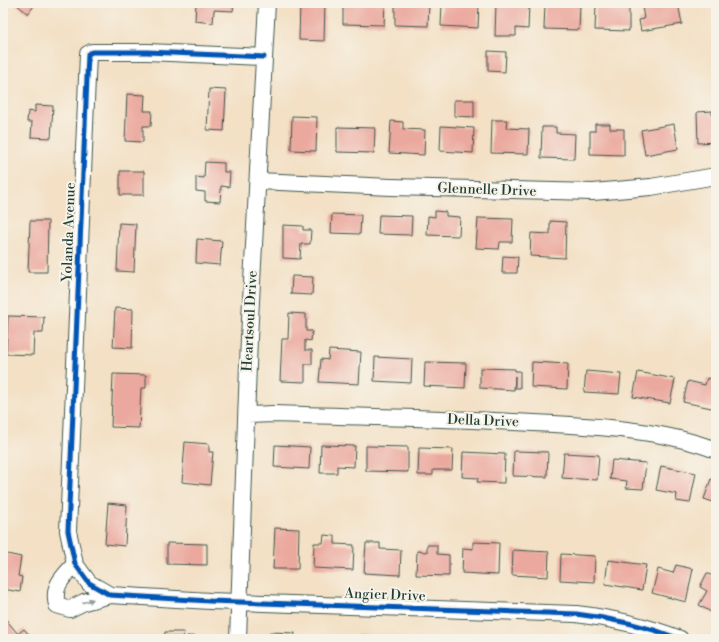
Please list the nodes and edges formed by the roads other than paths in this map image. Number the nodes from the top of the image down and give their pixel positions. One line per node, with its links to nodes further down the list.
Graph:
1 (267, 3): 2 (street, Heartsoul Drive)
2 (264, 57): 4 (street, Heartsoul Drive); 7 (street, Yolanda Avenue)
3 (716, 176): 4 (street, Glennelle Drive)
4 (258, 181): 5 (street, Heartsoul Drive)
5 (247, 415): 6 (street, Della Drive); 10 (street, Heartsoul Drive)
6 (716, 450)
7 (75, 564): 8 (street, Yolanda Avenue); 9 (street, one-way to 9)
8 (89, 584): 9 (street, Angier Drive)
9 (110, 595): 10 (street, Angier Drive)
10 (239, 601): 11 (street, Heartsoul Drive); 12 (street, Angier Drive)
11 (238, 639)
12 (680, 639)

